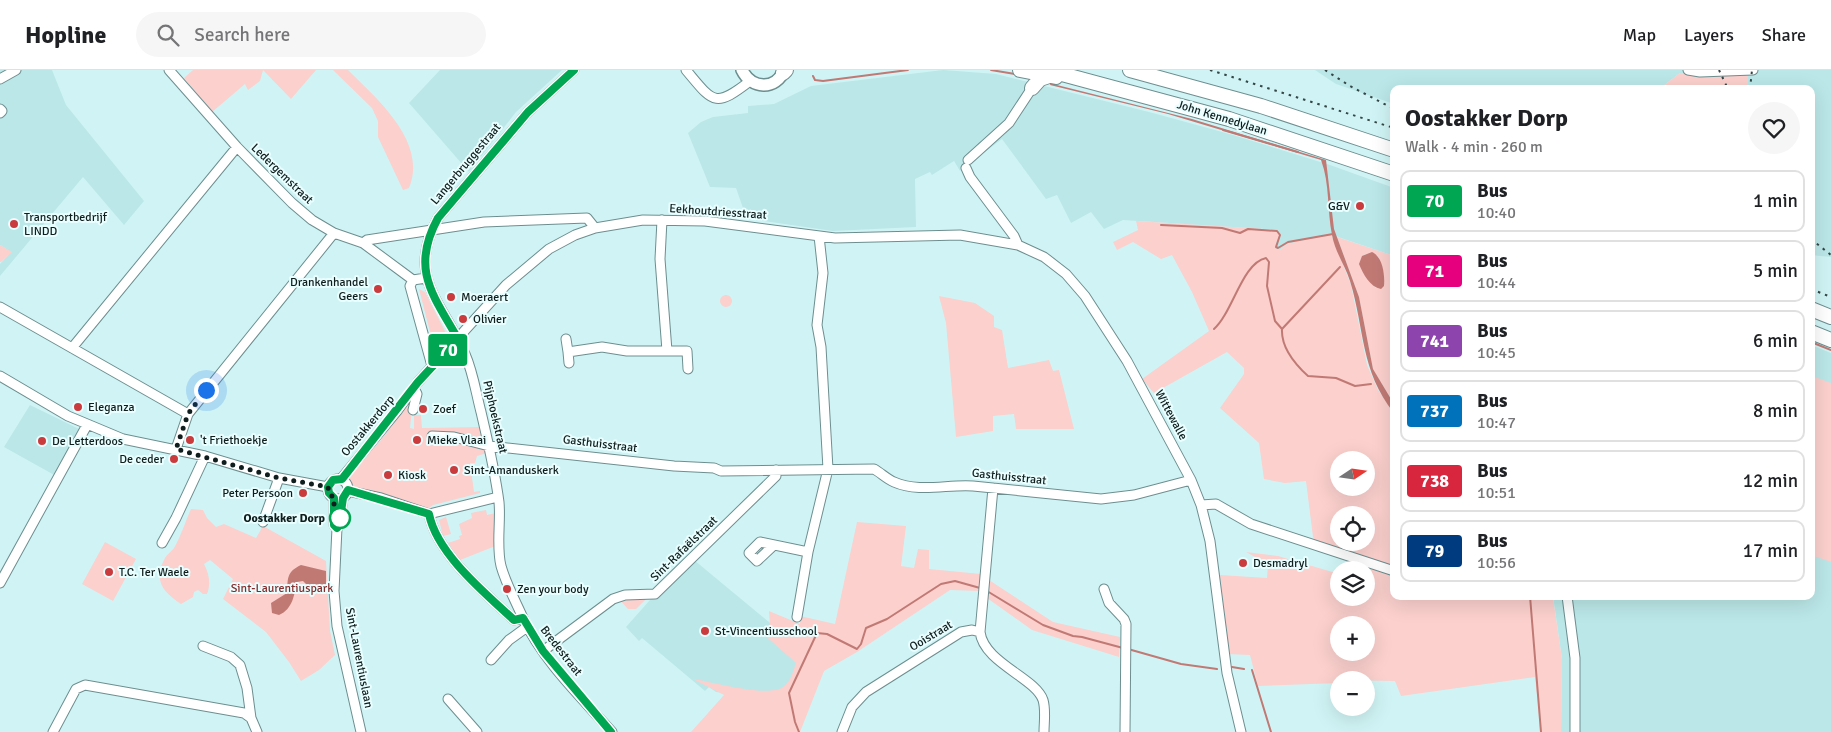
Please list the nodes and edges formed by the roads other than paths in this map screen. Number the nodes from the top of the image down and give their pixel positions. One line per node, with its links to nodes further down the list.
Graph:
1 (16, 70): 13 (street)
2 (169, 70): 18 (street, Ledergemstraat)
3 (574, 70): 24 (street, Langerbruggestraat)
4 (686, 70): 14 (street)
5 (742, 70): 14 (main road)
6 (1022, 70): 12 (highway, John Kennedylaan); 15 (highway)
7 (1073, 70): 20 (highway, John Kennedylaan)
8 (1131, 70): 19 (highway, John Kennedylaan)
9 (1688, 70): 10 (street)
10 (1753, 70)
11 (784, 71): 14 (main road)
12 (1048, 73): 15 (highway); 21 (highway, John Kennedylaan)
13 (0, 79)
14 (750, 81)
15 (1032, 88): 28 (street)
16 (0, 109): 17 (street)
17 (0, 113)
18 (237, 148): 25 (street, Ledergemstraat); 40 (street)
19 (1390, 149)
20 (1390, 167)
21 (1390, 173)
22 (662, 220): 23 (street, Eekhoutdriesstraat); 26 (street, Eekhoutdriesstraat); 41 (street)
23 (595, 228): 24 (street); 37 (street, Eekhoutdriesstraat)
24 (432, 229): 27 (street); 29 (street, Pijphoekstraat)
25 (334, 232): 27 (street, Ledergemstraat); 49 (street)
26 (819, 236): 28 (street, Eekhoutdriesstraat); 55 (street)
27 (363, 243): 30 (street, Ledergemstraat)
28 (1018, 245): 59 (street, Wittewalle)
29 (426, 278): 30 (street); 37 (street, Pijphoekstraat)
30 (413, 280): 44 (street)
31 (0, 307): 40 (street)
32 (1815, 311): 33 (highway)
33 (1831, 317)
34 (1815, 328): 36 (highway)
35 (1815, 334): 39 (highway)
36 (1831, 334)
37 (458, 339): 44 (street, Oostakkerdorp); 52 (street, Pijphoekstraat)
38 (566, 339): 42 (street)
39 (1831, 340)
40 (72, 348): 49 (street)
41 (667, 351): 42 (street); 45 (street)
42 (568, 352): 43 (street)
43 (569, 363)
44 (432, 366): 47 (street, Oostakkerdorp)
45 (688, 369)
46 (1, 377): 50 (street)
47 (414, 388): 48 (street, Oostakkerdorp); 58 (street, Oostakkerdorp)
48 (413, 410)
49 (188, 414): 53 (street)
50 (87, 425): 53 (street); 71 (street)
51 (432, 436): 52 (street, Gasthuisstraat)
52 (489, 446): 56 (street, Gasthuisstraat); 63 (street, Pijphoekstraat)
53 (176, 449): 54 (street)
54 (205, 456): 57 (street); 67 (street)
55 (828, 469): 56 (street, Gasthuisstraat); 61 (street, Gasthuisstraat); 69 (street)
56 (776, 470): 79 (street, Sint-Rafaëlstraat)
57 (279, 478): 60 (street); 66 (street)
58 (342, 479): 60 (street); 62 (street)
59 (1191, 480): 61 (street, Gasthuisstraat); 64 (street, Wittewalle)
60 (328, 487): 62 (street)
61 (993, 488): 77 (street)
62 (342, 495): 65 (street); 85 (street, Sint-Laurentiuslaan)
63 (498, 498): 65 (street); 75 (street, Pijphoekstraat)
64 (1202, 505): 70 (street); 91 (street, Wittewalle)
65 (429, 514): 75 (street)
66 (263, 522)
67 (162, 543)
68 (774, 545): 69 (street)
69 (808, 552): 74 (street)
70 (1390, 570)
71 (0, 583)
72 (1104, 588): 90 (street)
73 (1568, 600): 92 (street)
74 (797, 617)
75 (523, 618): 76 (street, Bredestraat)
76 (527, 627): 79 (street, Bredestraat); 80 (street)
77 (980, 632): 88 (street, Ooistraat); 89 (street)
78 (202, 646): 82 (street)
79 (543, 651): 87 (street, Bredestraat)
80 (491, 660)
81 (448, 699): 86 (street)
82 (251, 718): 83 (street); 84 (street)
83 (53, 732)
84 (257, 732)
85 (361, 732)
86 (477, 732)
87 (612, 732)
88 (842, 732)
89 (1044, 732)
90 (1125, 732)
91 (1240, 732)
92 (1575, 732)

